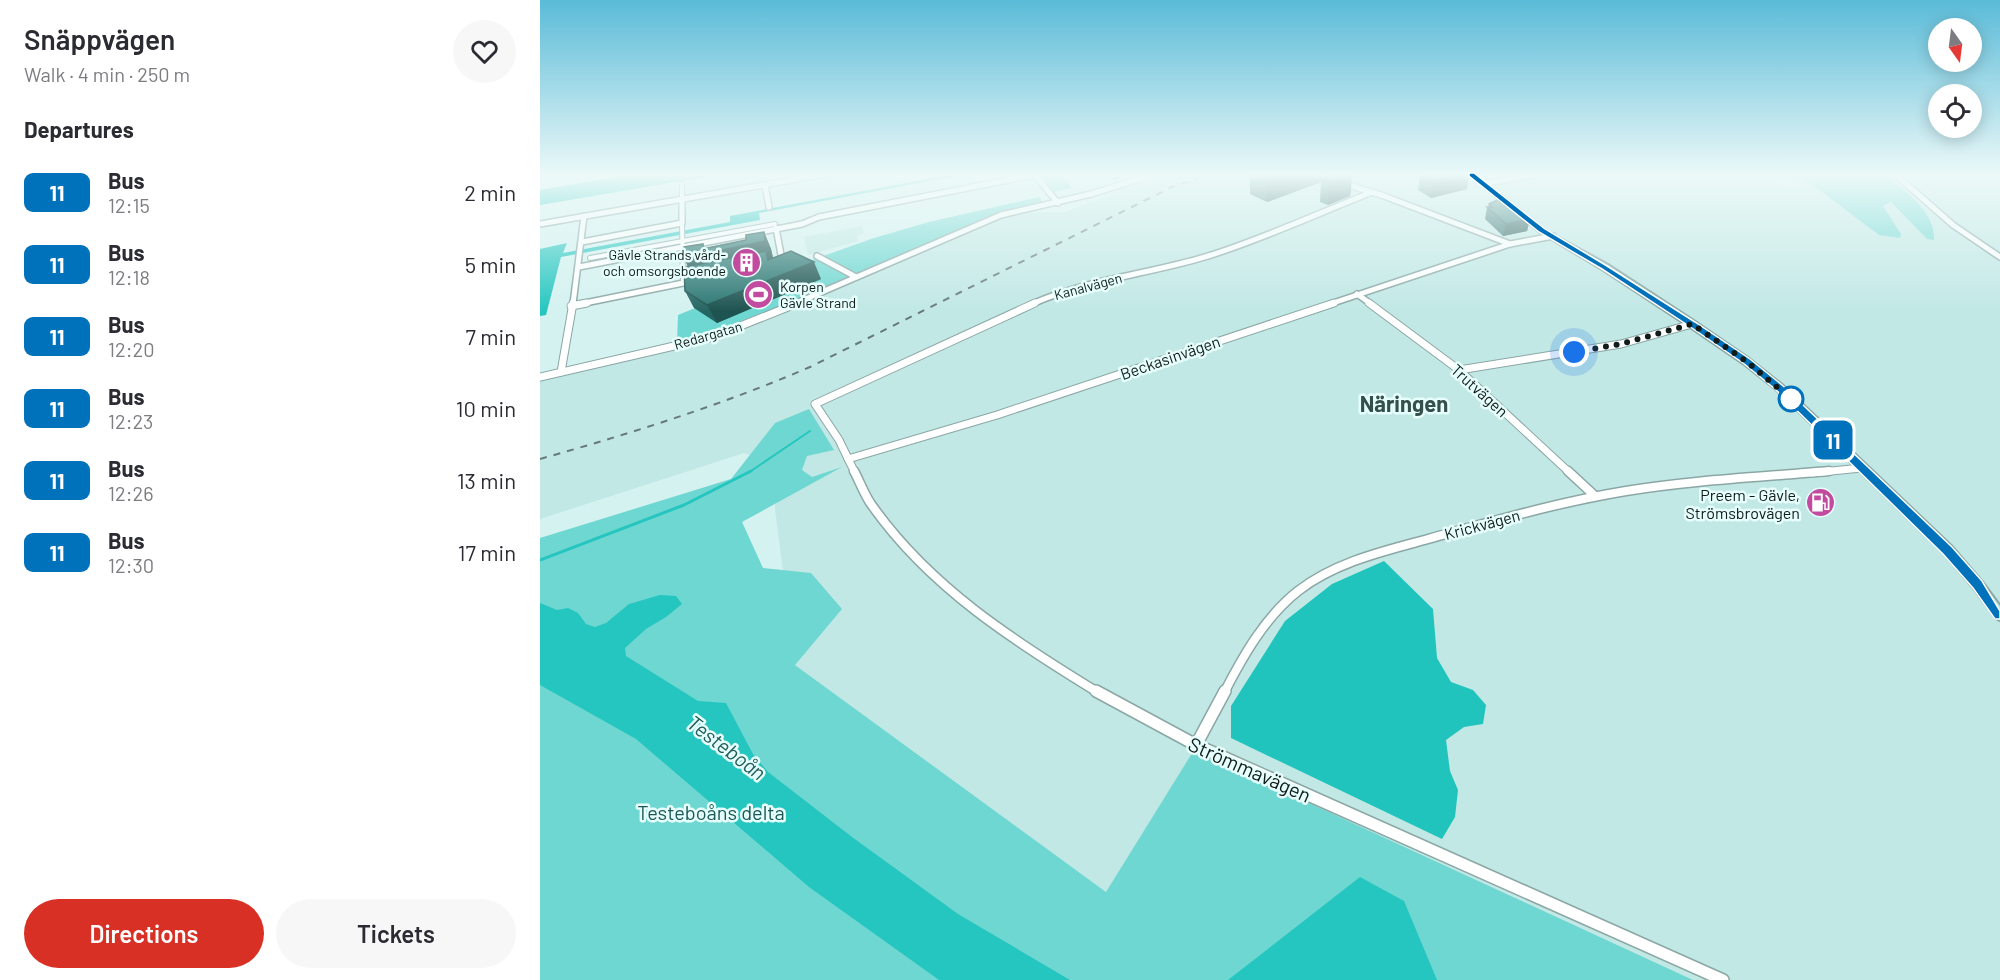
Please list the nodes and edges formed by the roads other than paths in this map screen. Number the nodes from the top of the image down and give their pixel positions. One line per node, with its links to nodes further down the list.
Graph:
1 (563, 220): 11 (street)
2 (584, 220): 16 (street)
3 (682, 220): 10 (street)
4 (812, 220): 12 (street)
5 (990, 220): 22 (street, Redargatan)
6 (1303, 220): 31 (street, Kanalvägen)
7 (1446, 220): 15 (street)
8 (1529, 220): 13 (main road)
9 (1947, 220): 18 (street)
10 (682, 223): 14 (street); 16 (street)
11 (540, 224)
12 (775, 226): 14 (street); 20 (street)
13 (1553, 236): 15 (street, Beckasinvägen); 27 (main road)
14 (683, 244): 19 (street); 21 (street); 24 (street)
15 (1509, 244): 25 (street, Beckasinvägen)
16 (582, 248): 21 (street)
17 (817, 256): 22 (street)
18 (2000, 257)
19 (590, 258)
20 (775, 264)
21 (579, 267): 26 (street)
22 (856, 277): 29 (street, Redargatan)
23 (706, 278): 24 (street)
24 (683, 283): 26 (street)
25 (1357, 294): 28 (street, Trutvägen); 31 (street, Beckasinvägen)
26 (571, 306): 29 (street)
27 (1692, 324): 28 (street); 32 (main road)
28 (1459, 370): 33 (street, Trutvägen)
29 (561, 372): 30 (street, Redargatan)
30 (540, 377)
31 (848, 459): 35 (street, Strömmavägen)
32 (1861, 468): 33 (street, Krickvägen); 34 (main road)
33 (1595, 496): 35 (street, Krickvägen)
34 (2000, 615)
35 (1196, 746): 36 (street, Strömmavägen)
36 (1723, 980)

